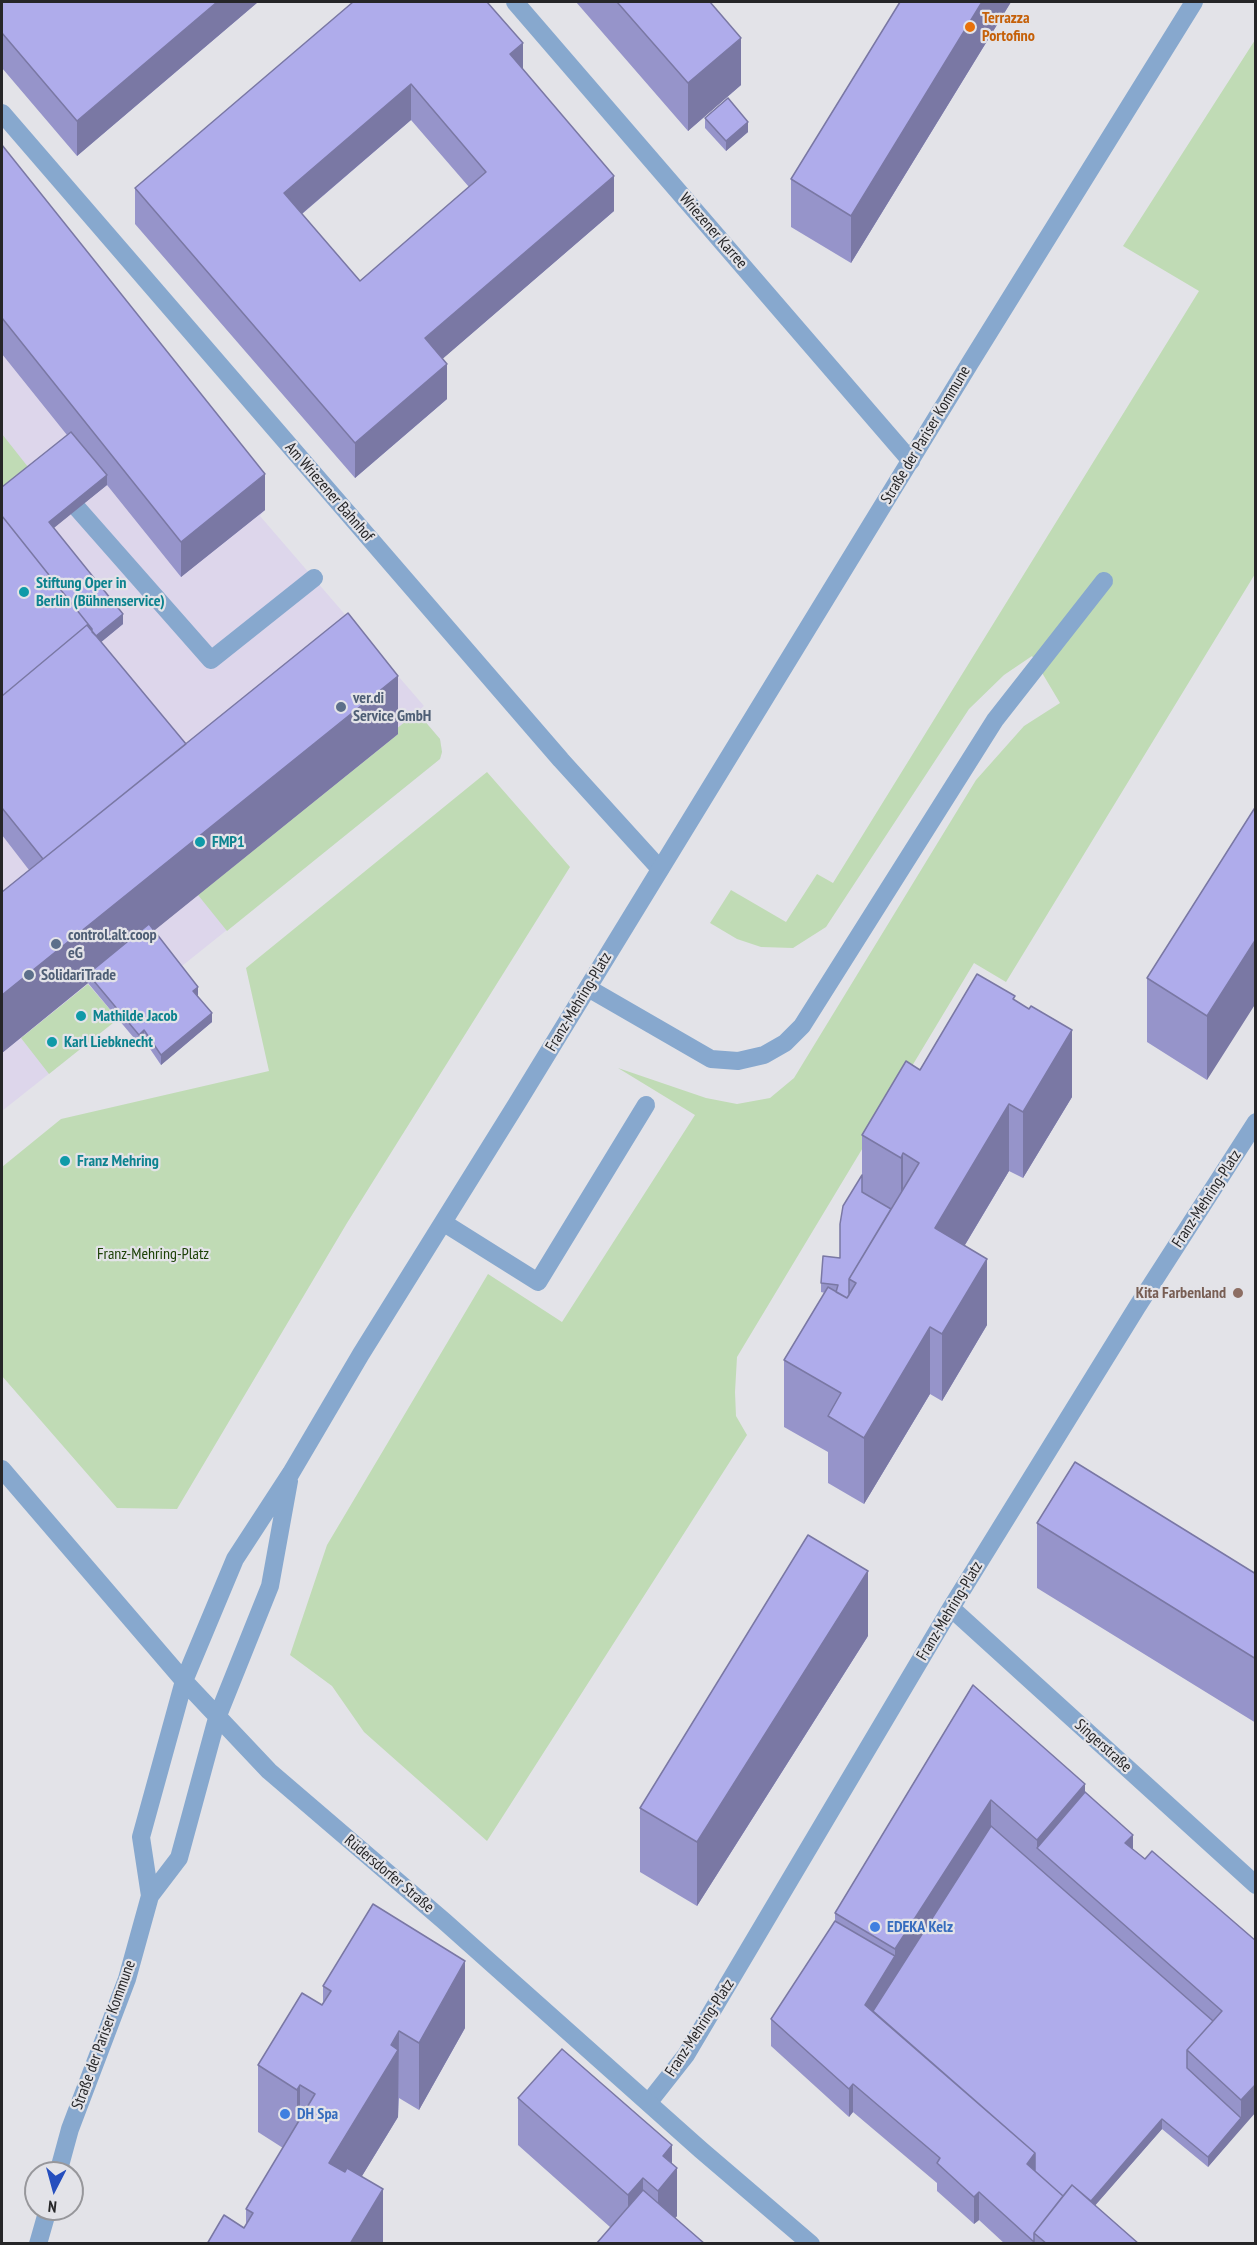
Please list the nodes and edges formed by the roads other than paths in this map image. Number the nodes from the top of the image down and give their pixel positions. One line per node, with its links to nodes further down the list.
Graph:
1 (515, 2): 4 (street, Wriezener Karree)
2 (1194, 2): 4 (street, Straße der Pariser Kommune)
3 (2, 113): 8 (street, Am Wriezener Bahnhof)
4 (911, 461): 8 (street, Straße der Pariser Kommune)
5 (78, 509): 6 (street)
6 (314, 579)
7 (1104, 581): 9 (street)
8 (660, 868): 9 (street, Franz-Mehring-Platz)
9 (588, 988): 12 (street, Franz-Mehring-Platz)
10 (646, 1105): 12 (street)
11 (1256, 1122): 15 (street, Franz-Mehring-Platz)
12 (444, 1223): 14 (street, Franz-Mehring-Platz)
13 (2, 1469): 16 (street, Rüdersdorfer Straße)
14 (291, 1473): 16 (street, Franz-Mehring-Platz); 17 (street, Franz-Mehring-Platz)
15 (951, 1608): 18 (street, Singerstraße); 20 (street, Franz-Mehring-Platz)
16 (184, 1681): 17 (street, Rüdersdorfer Straße); 19 (street, Straße der Pariser Kommune)
17 (217, 1718): 19 (street, Straße der Pariser Kommune); 20 (street, Rüdersdorfer Straße)
18 (1256, 1885)
19 (150, 1896): 21 (street, Straße der Pariser Kommune)
20 (649, 2102): 24 (street, Rüdersdorfer Straße)
21 (61, 2161)
22 (45, 2221): 23 (street)
23 (38, 2244)
24 (811, 2244)

